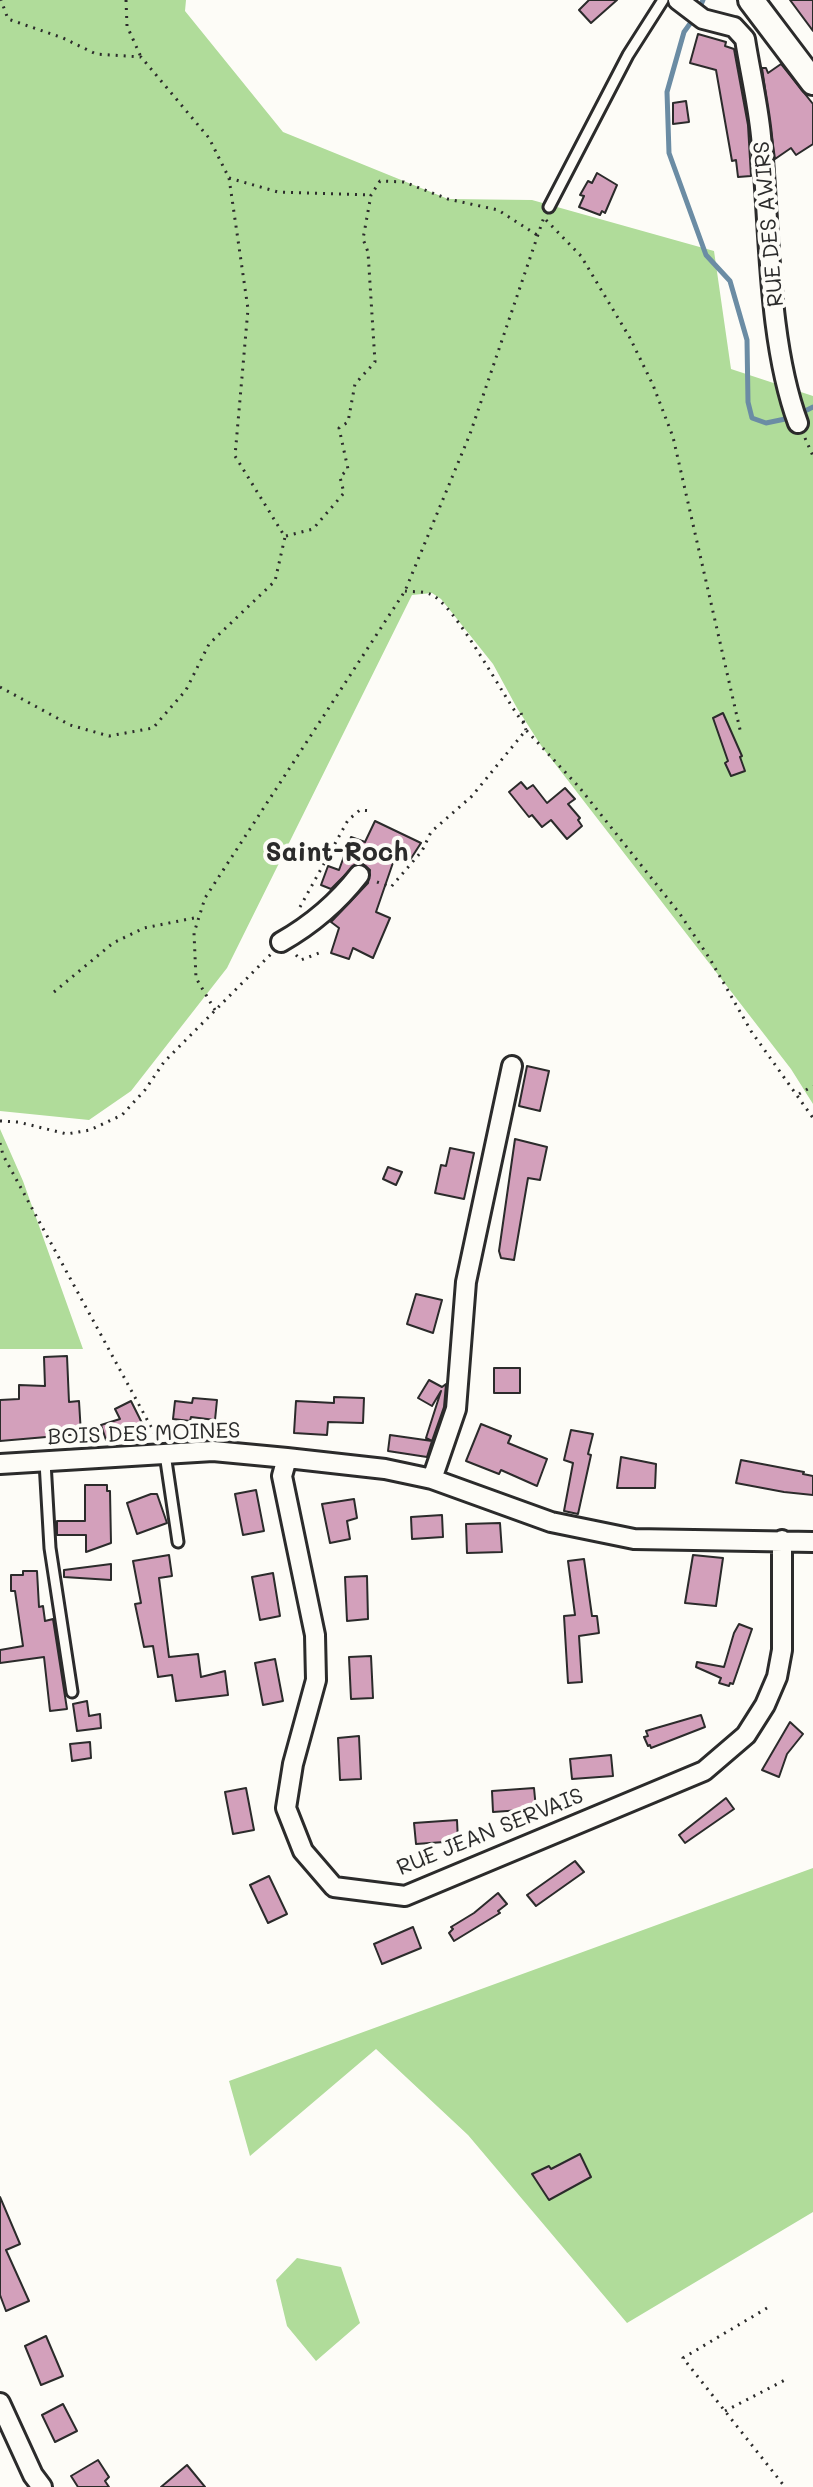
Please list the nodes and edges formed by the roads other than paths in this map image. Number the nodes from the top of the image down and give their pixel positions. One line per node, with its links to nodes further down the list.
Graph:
1 (663, 0): 6 (lane)
2 (751, 0): 4 (street); 5 (street)
3 (691, 10): 4 (street)
4 (734, 27): 7 (street, RUE DES AWIRS)
5 (813, 82)
6 (549, 207)
7 (796, 416)
8 (359, 875): 9 (street)
9 (281, 942)
10 (512, 1066): 15 (street)
11 (165, 1453): 12 (street, BOIS DES MOINES); 13 (street, BOIS DES MOINES); 17 (lane)
12 (287, 1458): 15 (street, BOIS DES MOINES); 16 (street, RUE JEAN SERVAIS)
13 (45, 1461): 14 (street, BOIS DES MOINES); 19 (lane)
14 (0, 1464)
15 (432, 1479): 16 (street, BOIS DES MOINES)
16 (782, 1540): 18 (street, BOIS DES MOINES)
17 (178, 1542)
18 (813, 1542)
19 (72, 1692)
20 (0, 2403): 21 (street)
21 (34, 2483)

